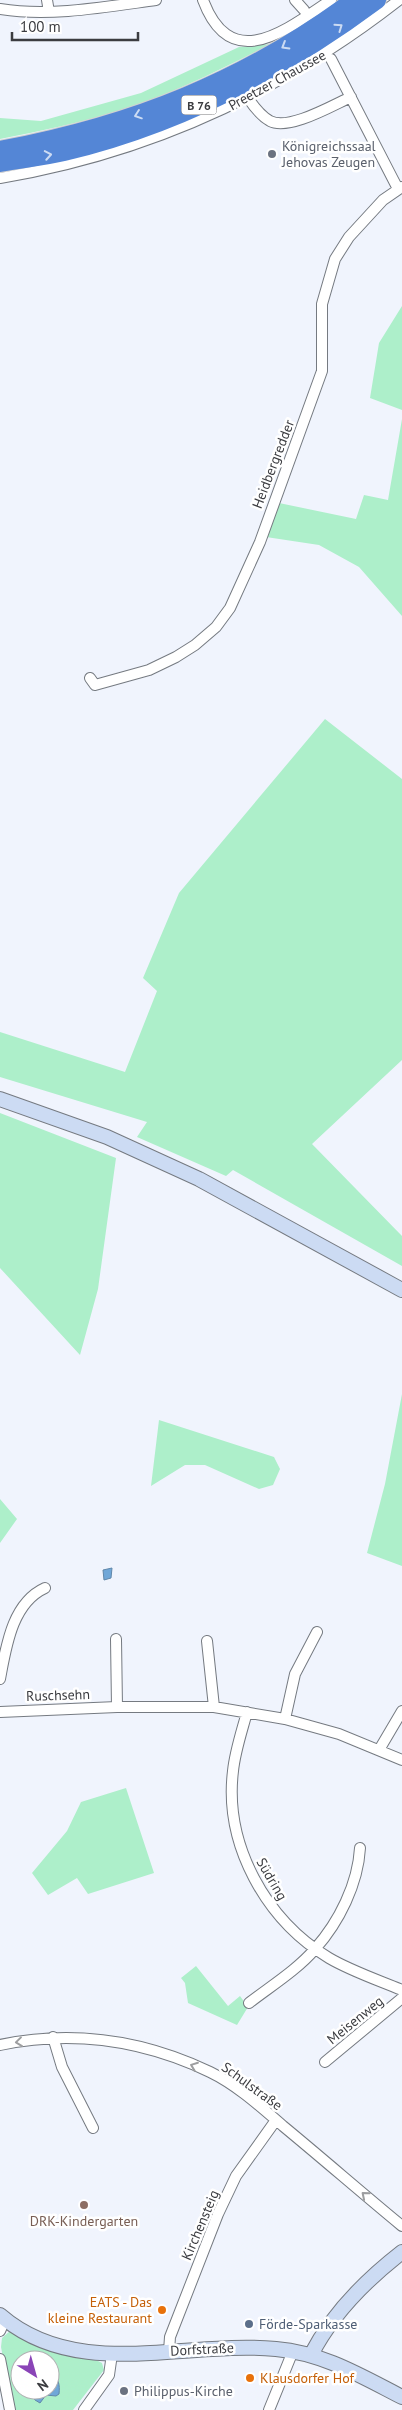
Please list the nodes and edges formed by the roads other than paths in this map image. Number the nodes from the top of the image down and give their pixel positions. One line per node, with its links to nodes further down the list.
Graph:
1 (47, 0): 11 (street)
2 (156, 0): 11 (street)
3 (202, 0): 5 (street)
4 (295, 0): 10 (street)
5 (331, 0)
6 (354, 0): 15 (highway, Preetzer Chaussee / B 76, one-way to 15)
7 (377, 0): 16 (highway, Preetzer Chaussee / B 76, one-way to 7)
8 (399, 0): 14 (street, Preetzer Chaussee)
9 (0, 9): 11 (street)
10 (304, 10)
11 (49, 12)
12 (331, 59): 13 (street)
13 (351, 97): 14 (street); 18 (street)
14 (248, 98): 17 (street, Preetzer Chaussee)
15 (0, 150)
16 (0, 163)
17 (0, 178)
18 (400, 188): 19 (street, Heidbergredder)
19 (90, 678)
20 (0, 1099): 21 (street)
21 (402, 1290)
22 (45, 1588): 26 (street)
23 (318, 1632): 32 (street)
24 (116, 1639): 27 (street)
25 (207, 1641): 28 (street)
26 (0, 1679)
27 (117, 1707): 28 (street, Ruschsehn); 30 (street, Ruschsehn)
28 (214, 1707): 31 (street)
29 (402, 1711): 33 (street)
30 (0, 1712)
31 (247, 1712): 32 (street); 36 (street, Südring)
32 (285, 1719): 33 (street)
33 (379, 1750): 34 (street)
34 (402, 1760)
35 (360, 1848): 36 (street)
36 (316, 1949): 37 (street, Südring); 39 (street)
37 (402, 1990)
38 (402, 1998): 42 (street, Meisenweg)
39 (249, 2003)
40 (53, 2037): 41 (street, Schulstraße, one-way to 41); 43 (street, Schulstraße, one-way to 40); 44 (street)
41 (0, 2045)
42 (324, 2062)
43 (276, 2120): 45 (street, Schulstraße, one-way to 43); 48 (street, Kirchensteig)
44 (93, 2128)
45 (402, 2226)
46 (402, 2252): 51 (street)
47 (2, 2322): 50 (street, Dorfstraße)
48 (169, 2351): 49 (street, Dorfstraße); 50 (street, Dorfstraße)
49 (293, 2351): 51 (street, Dorfstraße); 56 (street)
50 (112, 2354): 55 (street)
51 (312, 2355): 53 (street, Dorfstraße)
52 (0, 2359): 54 (street)
53 (402, 2398)
54 (10, 2410)
55 (84, 2410)
56 (269, 2410)

